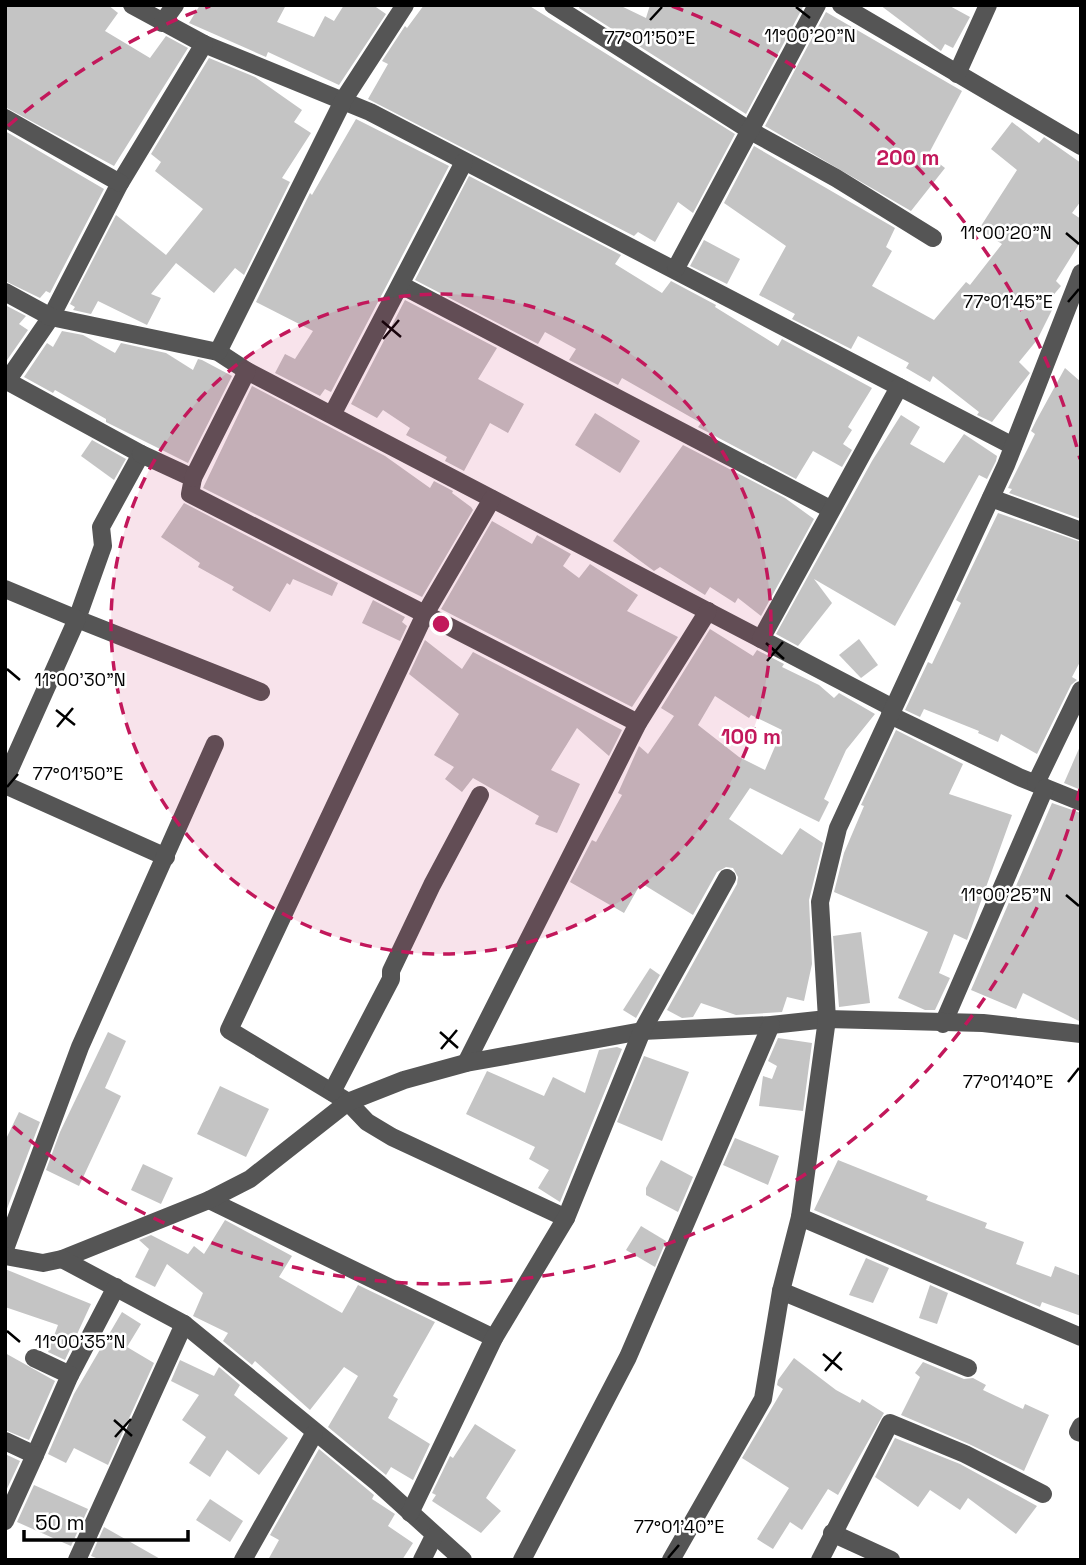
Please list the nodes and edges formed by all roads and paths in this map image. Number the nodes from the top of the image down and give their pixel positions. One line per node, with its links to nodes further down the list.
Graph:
1 (132, 5): 8 (street)
2 (175, 5): 8 (street)
3 (405, 5): 11 (street)
4 (554, 5): 13 (street)
5 (817, 5): 13 (street)
6 (841, 5): 10 (street)
7 (988, 5): 10 (street)
8 (162, 23): 9 (street)
9 (204, 44): 11 (street); 16 (street)
10 (957, 74): 14 (street)
11 (344, 99): 15 (street); 23 (street)
12 (5, 118): 16 (street)
13 (749, 130): 17 (street); 18 (street)
14 (1081, 146)
15 (464, 162): 18 (street); 20 (street)
16 (120, 183): 22 (street)
17 (933, 238)
18 (676, 268): 26 (street)
19 (1081, 274): 28 (street)
20 (401, 285): 27 (street); 33 (street)
21 (5, 292): 22 (street)
22 (51, 317): 23 (street); 25 (street)
23 (218, 352): 24 (street)
24 (247, 370): 27 (street); 30 (street)
25 (6, 383): 29 (street)
26 (899, 387): 28 (street); 33 (street)
27 (333, 414): 32 (street)
28 (1013, 446): 31 (street)
29 (141, 454): 30 (street); 38 (street)
30 (193, 478): 37 (street)
31 (991, 498): 34 (street); 42 (street)
32 (492, 499): 36 (street); 37 (street)
33 (830, 509): 39 (street)
34 (1081, 531)
35 (5, 589): 38 (street)
36 (708, 611): 39 (street); 43 (street)
37 (425, 614): 43 (street); 57 (street)
38 (77, 619): 41 (street); 45 (street)
39 (761, 639): 42 (street)
40 (1081, 690): 46 (street)
41 (261, 692)
42 (892, 711): 46 (street); 51 (street)
43 (638, 723): 56 (street)
44 (215, 744): 49 (street)
45 (5, 783): 49 (street)
46 (1041, 786): 48 (street); 52 (street)
47 (480, 795): 57 (street)
48 (1081, 802)
49 (166, 857): 62 (street)
50 (727, 878): 54 (street)
51 (827, 1018): 52 (street); 53 (street); 60 (street)
52 (943, 1024): 55 (street)
53 (771, 1025): 54 (street); 87 (street)
54 (642, 1031): 56 (street); 61 (street)
55 (1081, 1034)
56 (466, 1063): 58 (street)
57 (332, 1092): 58 (street)
58 (348, 1101): 59 (street); 61 (street)
59 (209, 1200): 64 (street); 69 (street)
60 (800, 1217): 66 (street); 68 (street)
61 (566, 1218): 69 (street)
62 (5, 1249)
63 (5, 1256): 64 (street)
64 (62, 1259): 65 (street)
65 (116, 1287): 67 (street); 72 (street)
66 (781, 1291): 71 (street); 88 (street)
67 (184, 1324): 75 (street); 83 (street)
68 (1081, 1337)
69 (495, 1338): 79 (street)
70 (34, 1358): 72 (street)
71 (968, 1368)
72 (70, 1375): 77 (street)
73 (1081, 1426): 74 (street)
74 (1081, 1433)
75 (314, 1434): 79 (street); 84 (street)
76 (5, 1441): 77 (street)
77 (35, 1455): 80 (street)
78 (1043, 1494): 81 (street)
79 (410, 1513): 82 (street)
80 (5, 1521)
81 (832, 1532): 89 (street); 90 (street)
82 (434, 1536): 85 (street); 86 (street)
83 (77, 1560)
84 (243, 1560)
85 (422, 1560)
86 (463, 1560)
87 (522, 1560)
88 (671, 1560)
89 (820, 1560)
90 (891, 1560)

